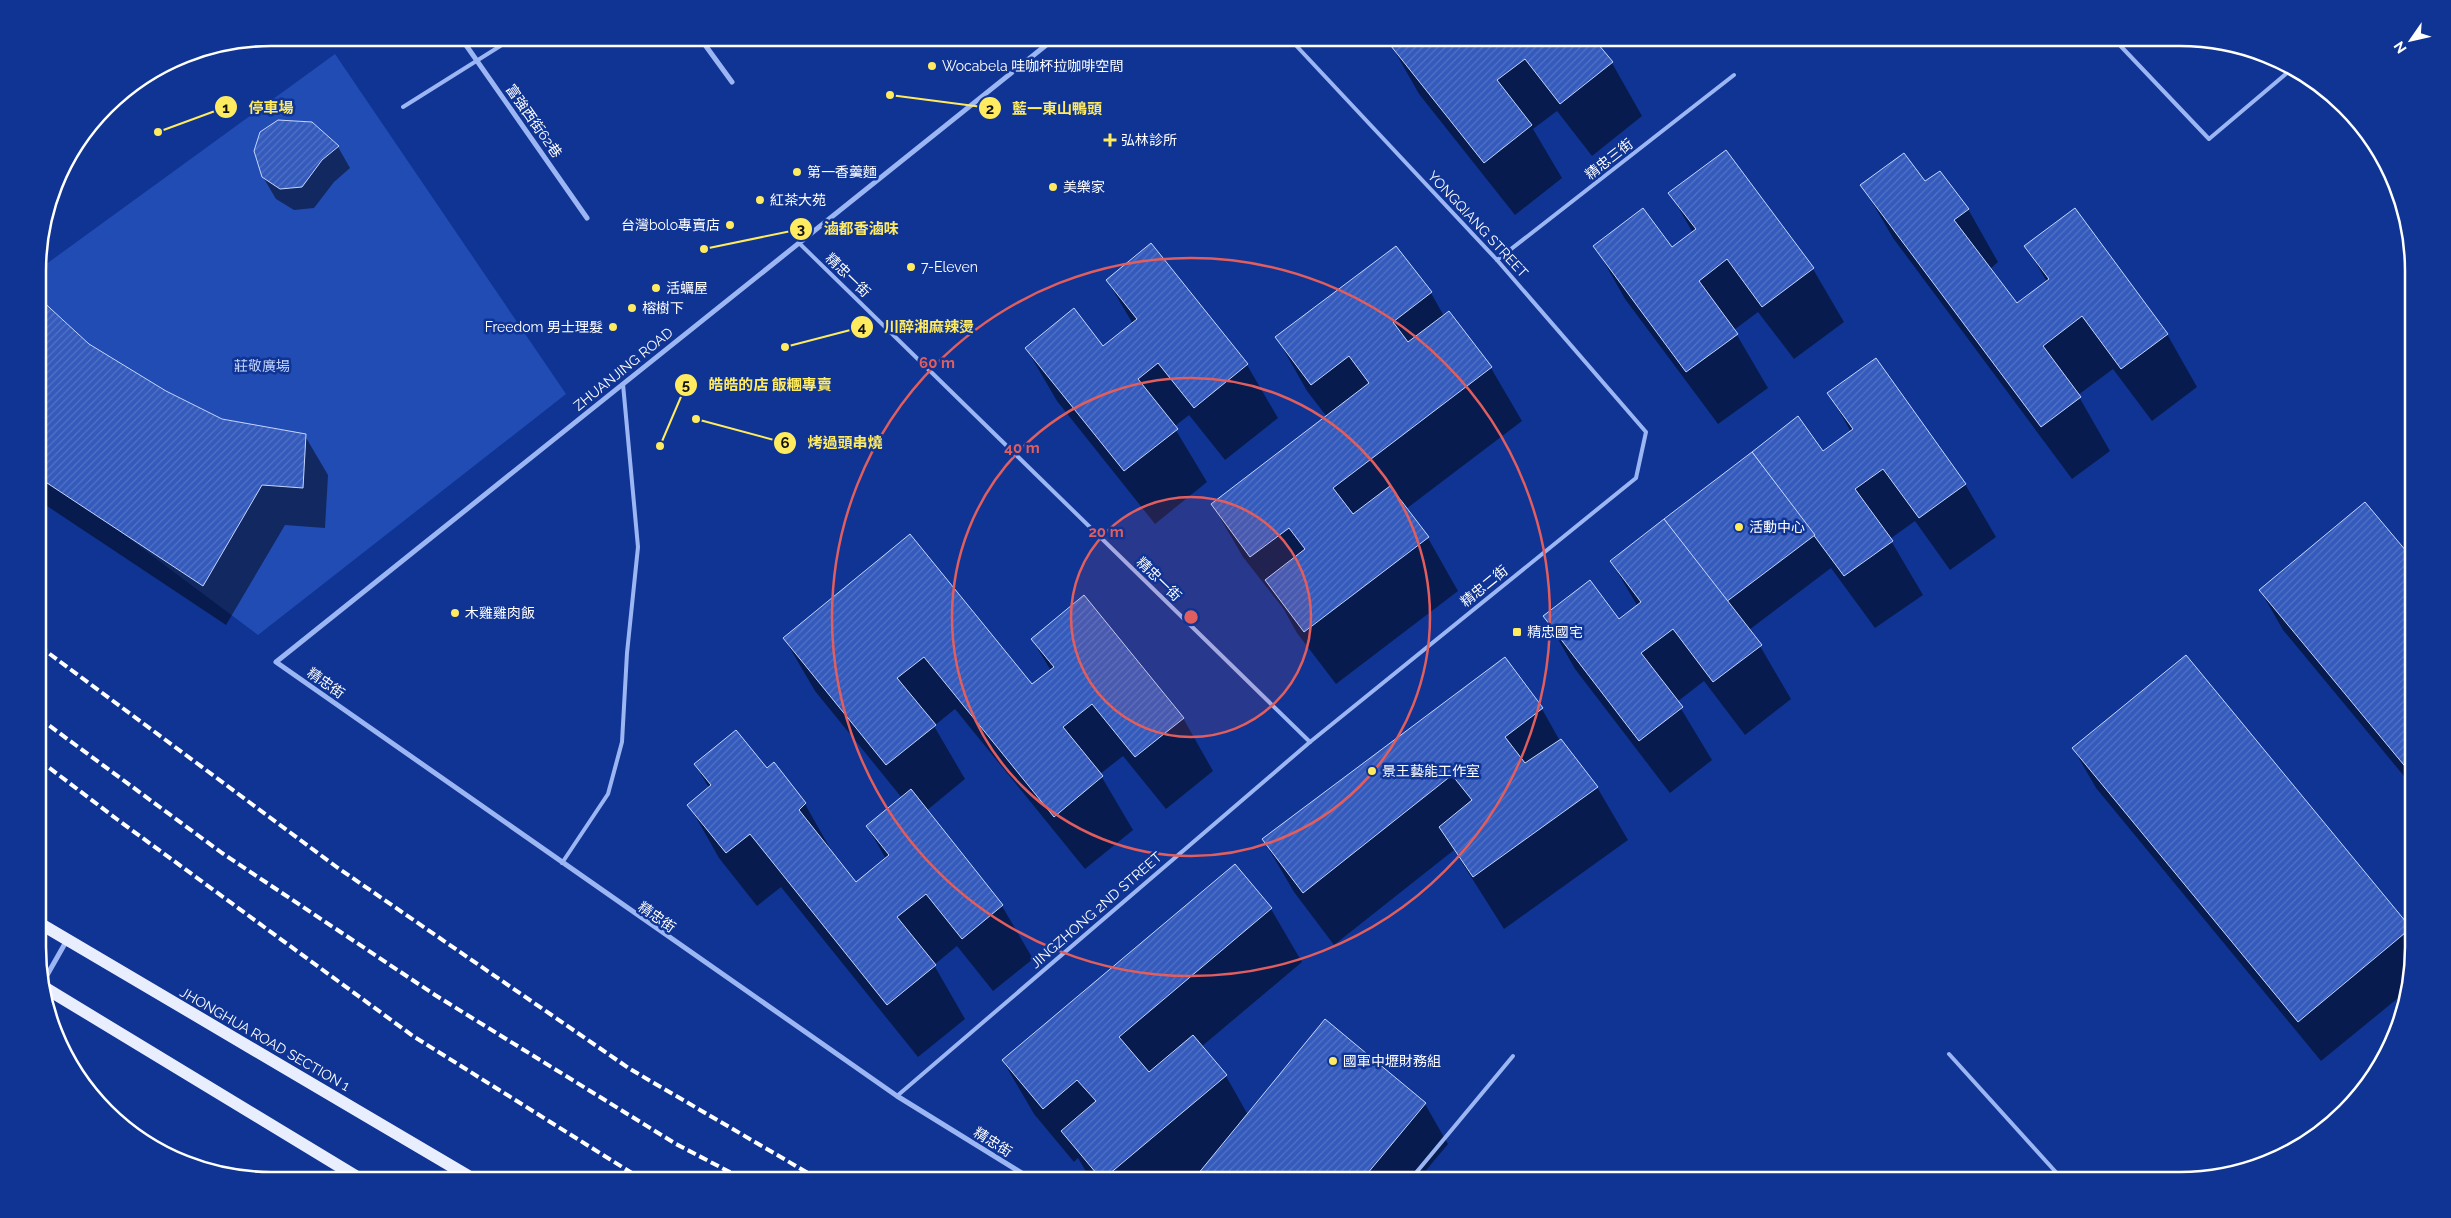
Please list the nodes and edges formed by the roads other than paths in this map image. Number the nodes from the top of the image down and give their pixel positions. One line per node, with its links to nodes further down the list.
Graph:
1 (468, 46): 7 (street, 富強西街62巷)
2 (501, 46): 7 (lane)
3 (706, 46): 10 (street)
4 (1045, 46): 13 (street, ZHUANJING ROAD)
5 (1296, 46): 14 (lane, YONGQIANG STREET)
6 (2121, 46): 8 (lane)
7 (478, 61): 11 (lane); 12 (street, 富強西街62巷)
8 (2287, 73)
9 (1734, 75): 14 (lane, 精忠三街)
10 (732, 82)
11 (403, 107)
12 (587, 218)
13 (799, 243): 15 (street, ZHUANJING ROAD); 18 (lane, 精忠一街)
14 (1497, 260): 16 (lane, YONGQIANG STREET)
15 (623, 384): 17 (street, ZHUANJING ROAD); 19 (lane)
16 (1646, 432): 18 (lane, 精忠二街)
17 (276, 662): 19 (street, 精忠街)
18 (1310, 742): 26 (lane, JINGZHONG 2ND STREET)
19 (562, 863): 26 (street, 精忠街)
20 (46, 927): 21 (main road, JHONGHUA ROAD SECTION 1)
21 (67, 940): 22 (street); 28 (main road, JHONGHUA ROAD SECTION 1)
22 (48, 974)
23 (51, 990): 27 (main road)
24 (1949, 1054): 31 (lane)
25 (1513, 1056): 30 (lane)
26 (897, 1096): 29 (street, 精忠街)
27 (349, 1172)
28 (461, 1172)
29 (1020, 1172)
30 (1417, 1172)
31 (2056, 1172)

